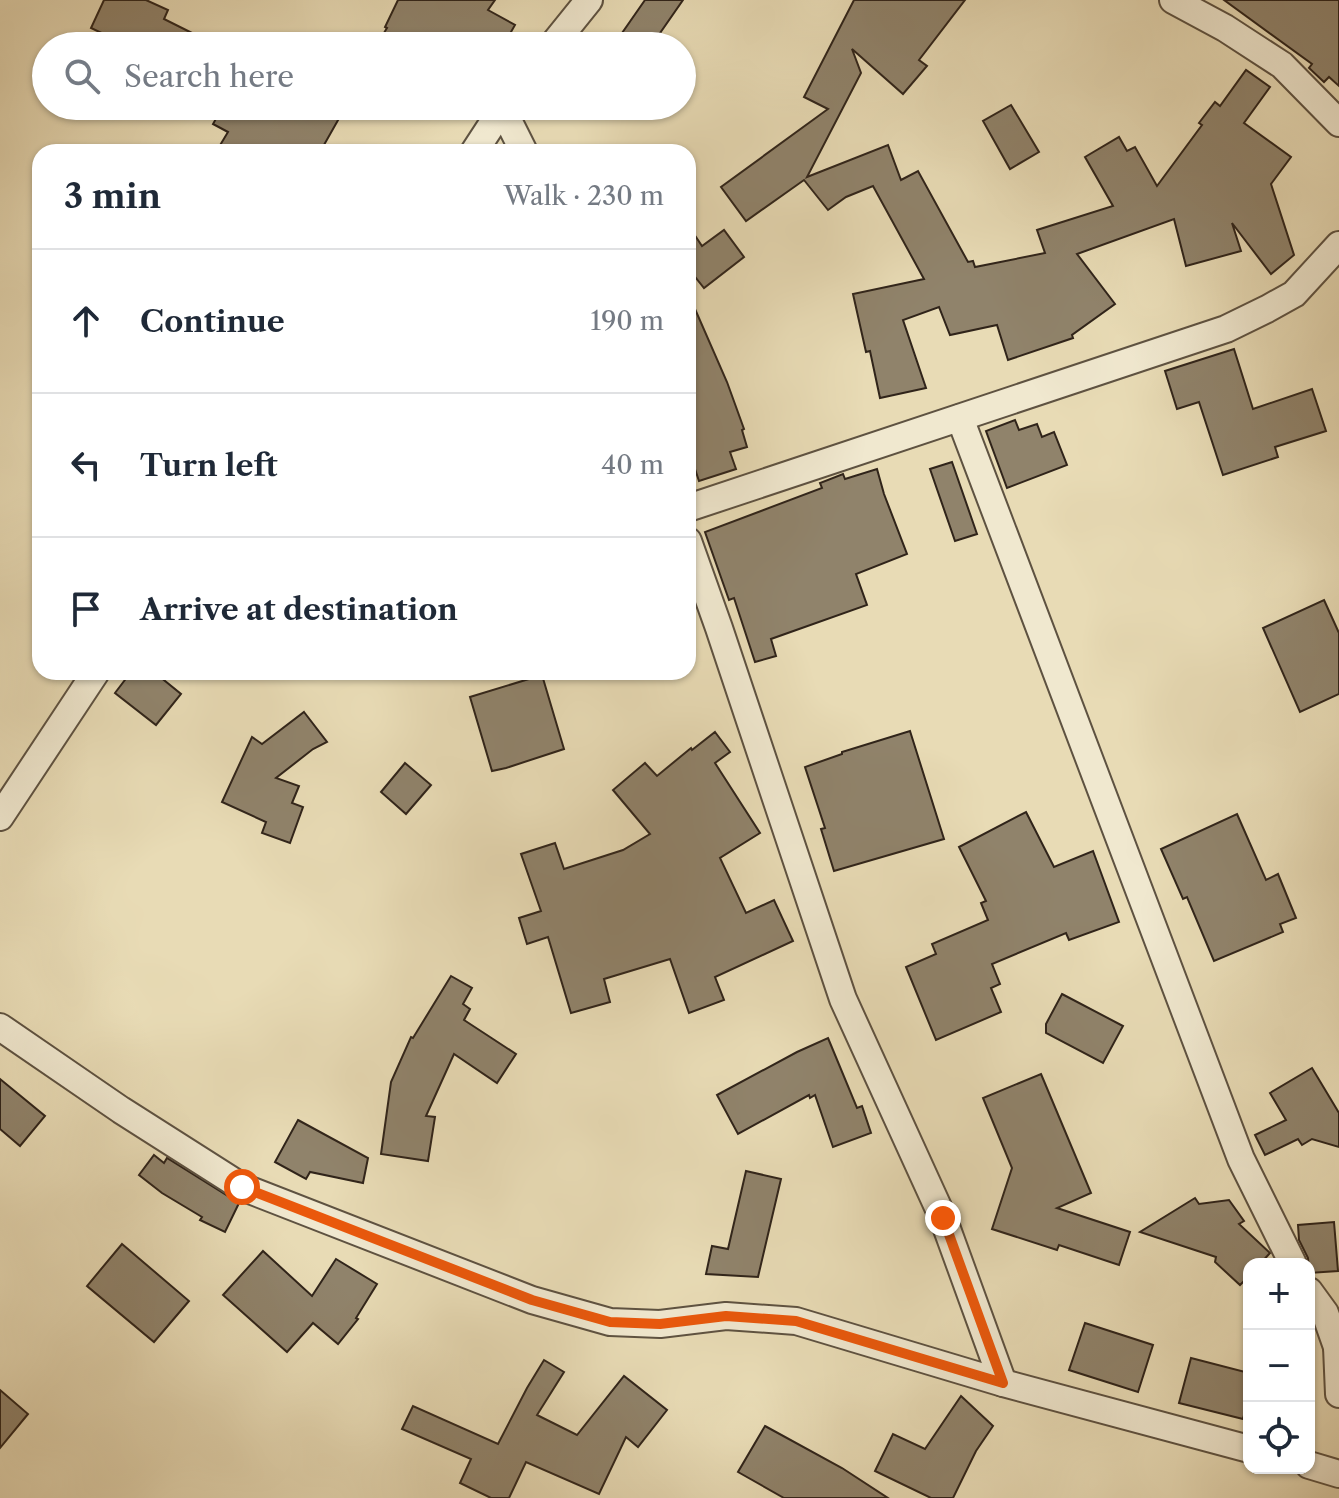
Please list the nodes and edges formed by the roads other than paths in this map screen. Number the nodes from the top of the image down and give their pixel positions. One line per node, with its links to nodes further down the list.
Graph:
1 (589, 0): 3 (street)
2 (1173, 0): 6 (street)
3 (563, 32)
4 (495, 120): 7 (street)
5 (509, 120): 8 (street)
6 (1339, 123)
7 (479, 144)
8 (520, 144)
9 (1339, 245): 10 (street)
10 (960, 418): 11 (street); 16 (street)
11 (696, 505)
12 (696, 563): 19 (street)
13 (91, 680): 14 (street)
14 (0, 817)
15 (0, 1027): 19 (street)
16 (1290, 1258)
17 (1315, 1299): 18 (street)
18 (1338, 1344): 20 (street)
19 (1003, 1383): 21 (street)
20 (1339, 1394)
21 (1243, 1447)
22 (1315, 1467): 23 (street)
23 (1339, 1474)

